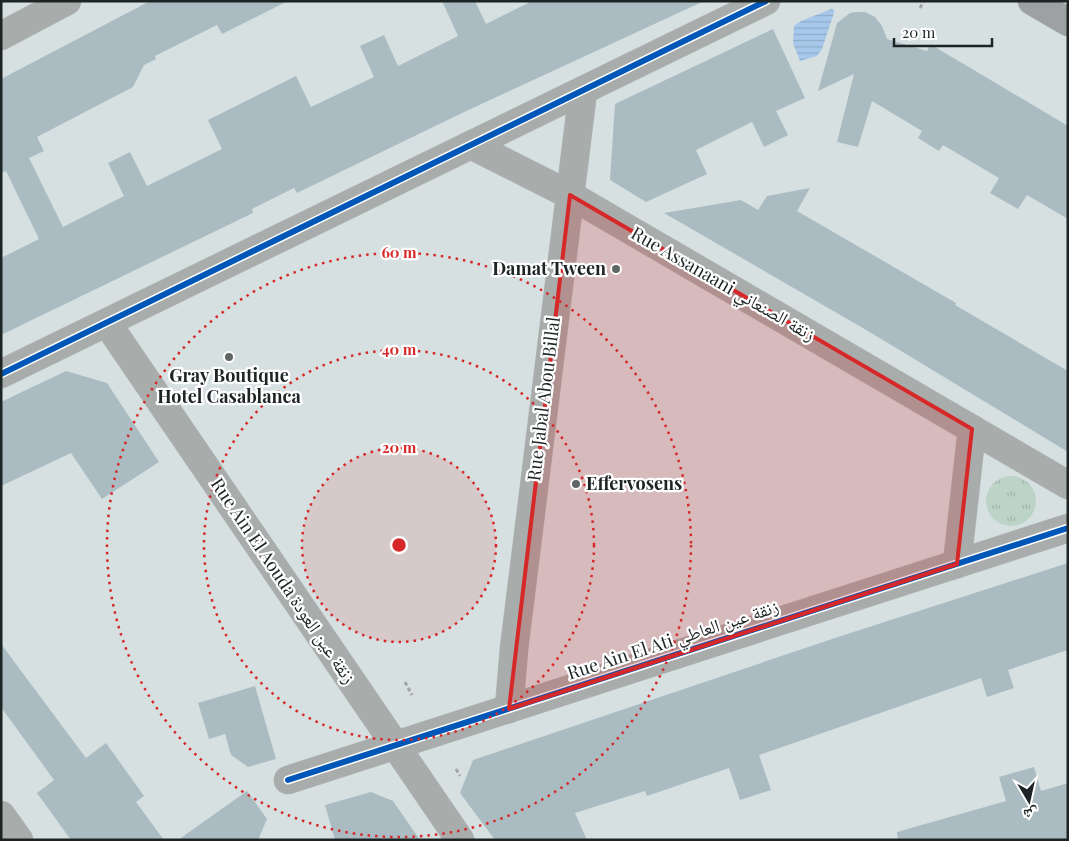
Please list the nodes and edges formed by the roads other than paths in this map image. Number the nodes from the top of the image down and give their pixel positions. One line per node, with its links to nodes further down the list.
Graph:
1 (67, 1): 5 (street)
2 (766, 1): 6 (street)
3 (1032, 1): 4 (main road)
4 (1068, 22)
5 (1, 36)
6 (583, 90): 7 (street); 8 (street, Rue Jabal Abou Billal)
7 (471, 145): 8 (street, Rue Assanaani زنقة الصنعاني); 9 (street)
8 (570, 195): 11 (street, Rue Assanaani زنقة الصنعاني); 15 (street, Rue Jabal Abou Billal)
9 (107, 322): 10 (street); 16 (street, Rue Ain El Aouda زنقة عين العودة)
10 (1, 374)
11 (972, 429): 12 (street, Rue Assanaani زنقة الصنعاني); 14 (street)
12 (1068, 485)
13 (1068, 528): 14 (street, Rue Ain El Ati زنقة عين العاطي)
14 (957, 564): 15 (street, Rue Ain El Ati زنقة عين العاطي)
15 (509, 709): 16 (street, Rue Ain El Ati زنقة عين العاطي)
16 (394, 745): 17 (street, Rue Ain El Ati زنقة عين العاطي); 20 (street, Rue Ain El Aouda زنقة عين العودة)
17 (288, 780)
18 (1, 814): 19 (street)
19 (19, 840)
20 (460, 840)

